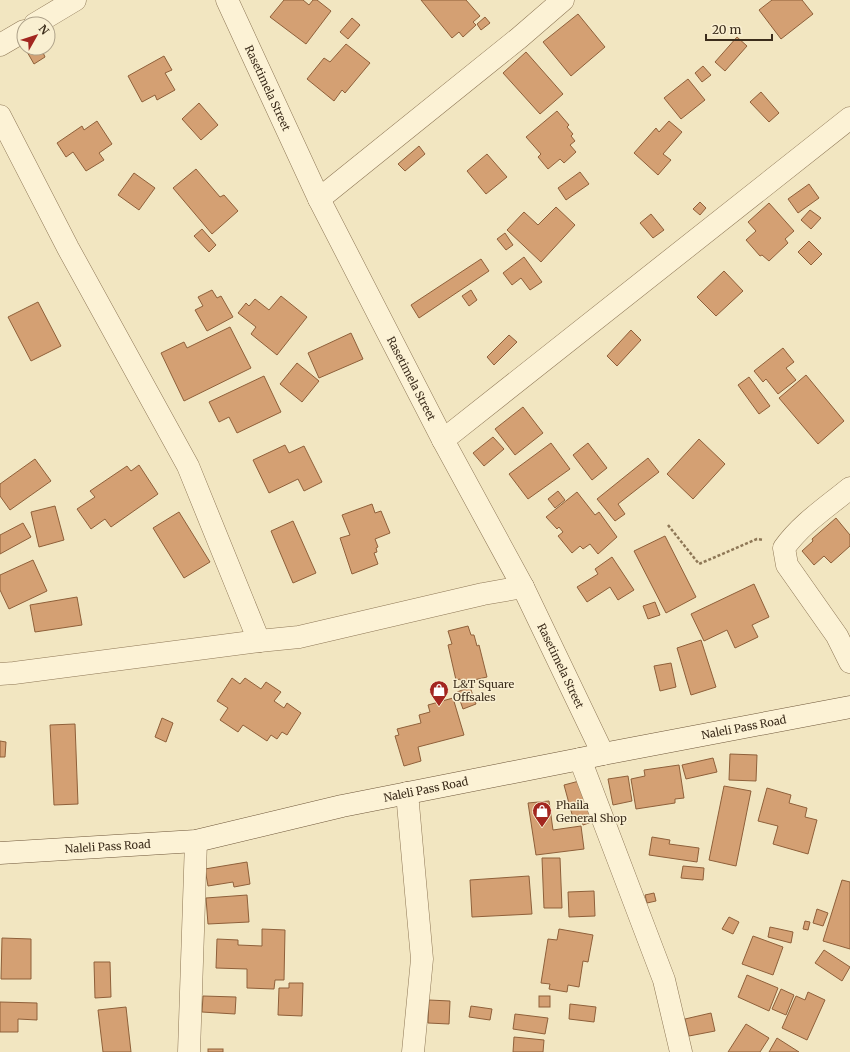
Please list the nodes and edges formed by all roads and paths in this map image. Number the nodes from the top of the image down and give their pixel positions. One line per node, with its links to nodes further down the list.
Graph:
1 (75, 0): 4 (street)
2 (227, 0): 9 (street, Rasetimela Street)
3 (563, 0): 9 (street)
4 (48, 16)
5 (16, 36): 6 (street)
6 (0, 45)
7 (0, 116): 15 (street)
8 (850, 118): 10 (street)
9 (319, 199): 10 (street, Rasetimela Street)
10 (443, 440): 14 (street, Rasetimela Street)
11 (850, 488): 13 (street)
12 (668, 526): 13 (path)
13 (784, 548): 16 (street)
14 (523, 587): 15 (street); 19 (street, Rasetimela Street)
15 (258, 641): 17 (street)
16 (850, 662)
17 (0, 674)
18 (850, 705): 19 (street, Naleli Pass Road)
19 (603, 754): 20 (street, Naleli Pass Road)
20 (580, 759): 21 (street, Naleli Pass Road); 26 (street)
21 (408, 793): 22 (street, Naleli Pass Road); 25 (street)
22 (196, 841): 23 (street, Naleli Pass Road); 24 (street)
23 (0, 853)
24 (189, 1052)
25 (413, 1052)
26 (681, 1052)

